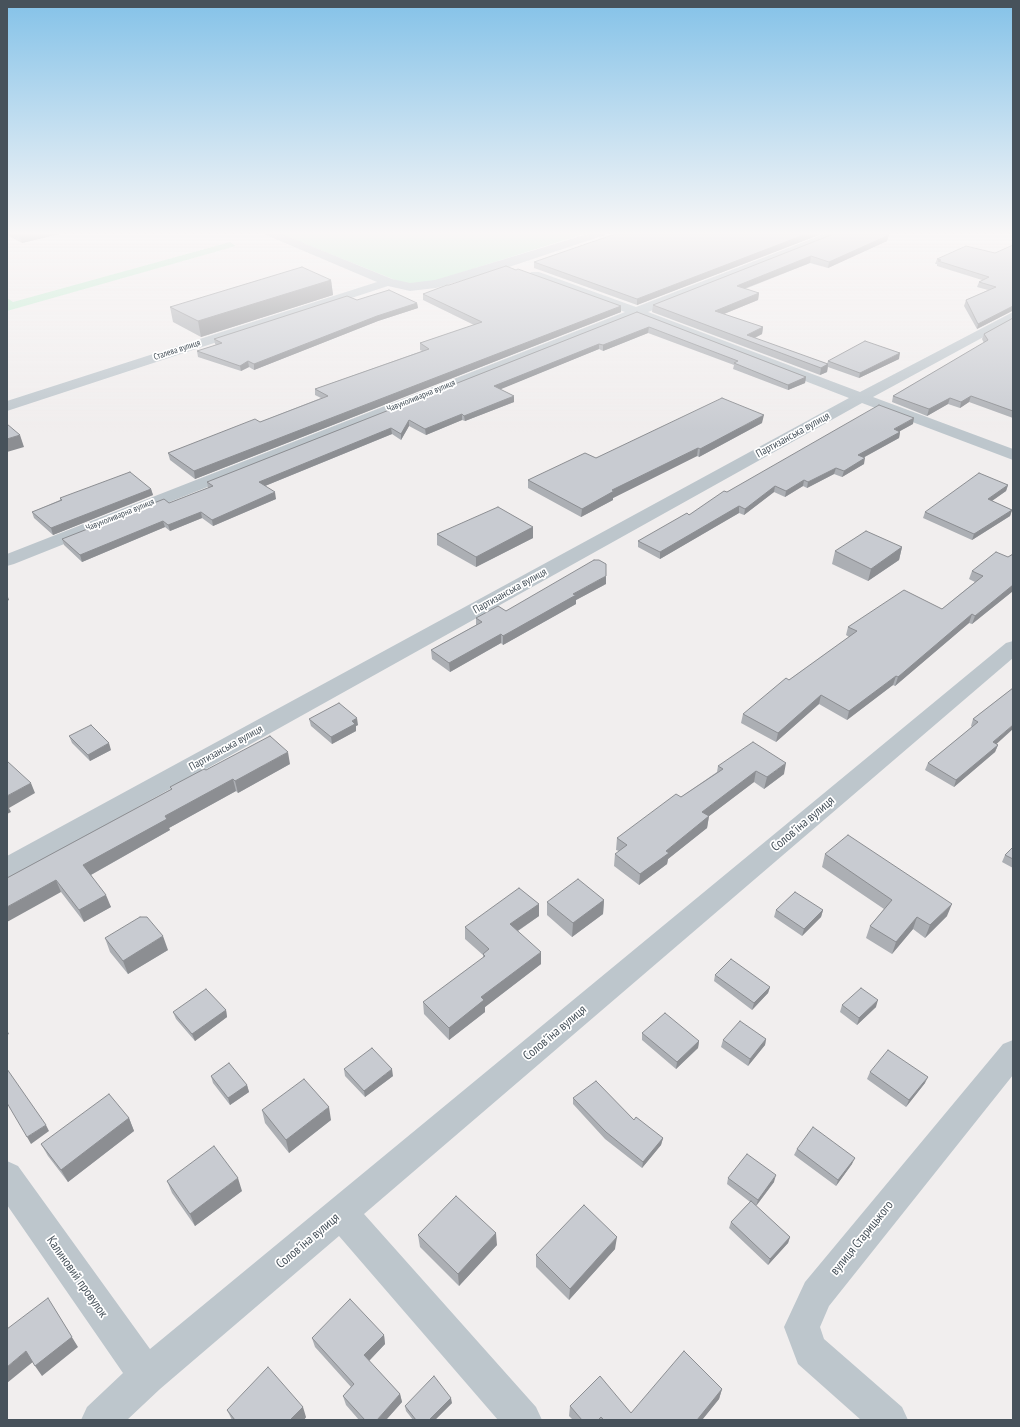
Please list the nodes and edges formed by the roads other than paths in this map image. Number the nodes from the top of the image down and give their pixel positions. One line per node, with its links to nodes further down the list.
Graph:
1 (334, 300): 7 (street, Сталева вулиця)
2 (603, 300): 4 (street)
3 (664, 300): 4 (street, Чавуноливарна вулиця)
4 (635, 311): 6 (street); 9 (street, Чавуноливарна вулиця)
5 (1013, 316): 6 (street, Партизанська вулиця)
6 (861, 397): 8 (street); 11 (street, Партизанська вулиця)
7 (7, 406)
8 (1013, 454)
9 (7, 560)
10 (1013, 647): 14 (street, Соловʼїна вулиця)
11 (7, 868)
12 (1013, 1053): 18 (street, вулиця Старицького)
13 (7, 1177): 15 (street, Калиновий провулок)
14 (341, 1214): 15 (street, Соловʼїна вулиця); 17 (street)
15 (147, 1376): 16 (street, Соловʼїна вулиця)
16 (100, 1420)
17 (523, 1420)
18 (889, 1420)

